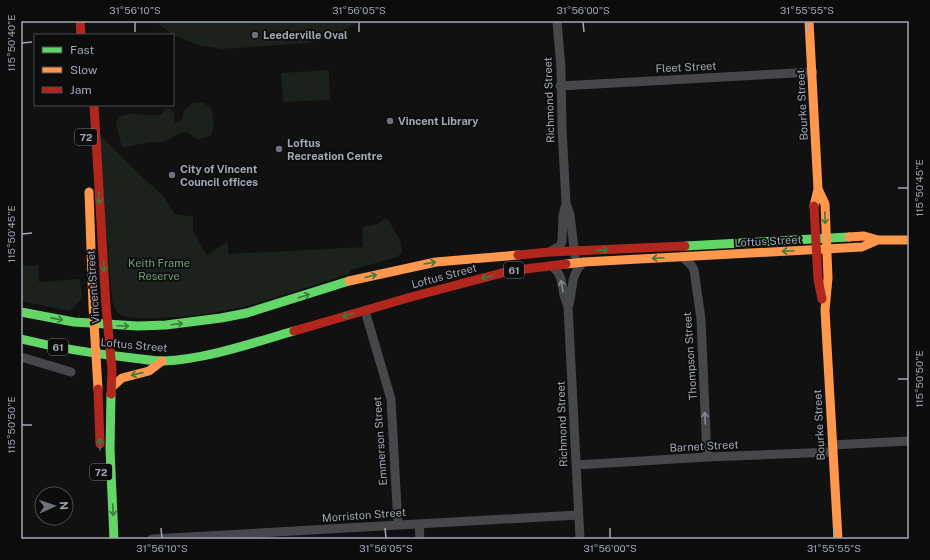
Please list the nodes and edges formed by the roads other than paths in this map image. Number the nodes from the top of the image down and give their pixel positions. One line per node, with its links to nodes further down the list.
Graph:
1 (80, 21): 4 (main road)
2 (557, 21): 6 (street, Richmond Street)
3 (809, 21): 5 (main road, Bourke Street)
4 (81, 34)
5 (813, 72): 6 (street, Fleet Street); 9 (main road, Bourke Street)
6 (560, 86): 10 (street, Richmond Street)
7 (94, 106): 27 (main road, Vincent Street / 72, one-way to 27)
8 (88, 183): 26 (main road, Vincent Street / 72)
9 (818, 189): 11 (main road, Bourke Street, one-way to 11); 12 (main road, Bourke Street)
10 (566, 203): 17 (street, Richmond Street); 18 (street, Richmond Street)
11 (826, 238): 12 (main road, Loftus Street / 61); 13 (main road, Loftus Street / 61); 15 (main road, Bourke Street)
12 (816, 239): 16 (main road, Bourke Street); 17 (main road, Loftus Street / 61, one-way to 12)
13 (878, 240): 14 (main road, Loftus Street / 61); 15 (main road, Loftus Street / 61)
14 (909, 240)
15 (826, 249): 16 (main road, Loftus Street / 61); 23 (main road, Bourke Street)
16 (816, 250): 19 (main road, Loftus Street / 61, one-way to 19); 23 (main road, Bourke Street)
17 (574, 251): 18 (main road, Loftus Street / 61); 20 (street, Richmond Street)
18 (550, 252): 27 (main road, Loftus Street / 61, one-way to 18)
19 (683, 257): 20 (main road, Loftus Street / 61, one-way to 20); 39 (street, Thompson Street, one-way to 19)
20 (579, 263): 21 (main road, Loftus Street / 61); 22 (street, Richmond Street)
21 (552, 266): 22 (street, Richmond Street, one-way to 21); 24 (main road, Loftus Street / 61, one-way to 24)
22 (568, 308): 40 (street, Richmond Street)
23 (825, 310): 37 (main road, Bourke Street)
24 (365, 311): 33 (main road, Loftus Street / 61, one-way to 33); 42 (street, Emmerson Street)
25 (21, 312): 26 (main road, Loftus Street / 61, one-way to 26)
26 (94, 324): 27 (main road, Loftus Street / 61); 30 (main road, Vincent Street / 72)
27 (107, 325): 31 (main road, Vincent Street / 72)
28 (22, 339): 29 (street, Loftus Street); 30 (main road, Loftus Street / 61)
29 (21, 349)
30 (96, 354): 31 (main road, Loftus Street / 61); 38 (main road, Vincent Street / 72, one-way to 30)
31 (111, 355): 33 (main road, Loftus Street / 61); 35 (main road, Vincent Street / 72)
32 (21, 357): 34 (street)
33 (162, 361): 35 (main road, one-way to 35)
34 (71, 372)
35 (112, 387): 45 (main road, Vincent Street / 72, one-way to 45)
36 (909, 441): 37 (street, Barnet Street)
37 (833, 449): 39 (street, Barnet Street); 49 (main road, Bourke Street)
38 (100, 456)
39 (707, 457): 40 (street, Barnet Street)
40 (576, 465): 41 (street, Richmond Street)
41 (578, 515): 43 (street, Morriston Street); 48 (street, Richmond Street)
42 (398, 524): 43 (street, Morriston Street); 44 (street, Morriston Street)
43 (419, 524): 47 (street)
44 (329, 534): 46 (street, Morriston Street)
45 (114, 539)
46 (152, 539)
47 (420, 539)
48 (580, 539)
49 (838, 539)

